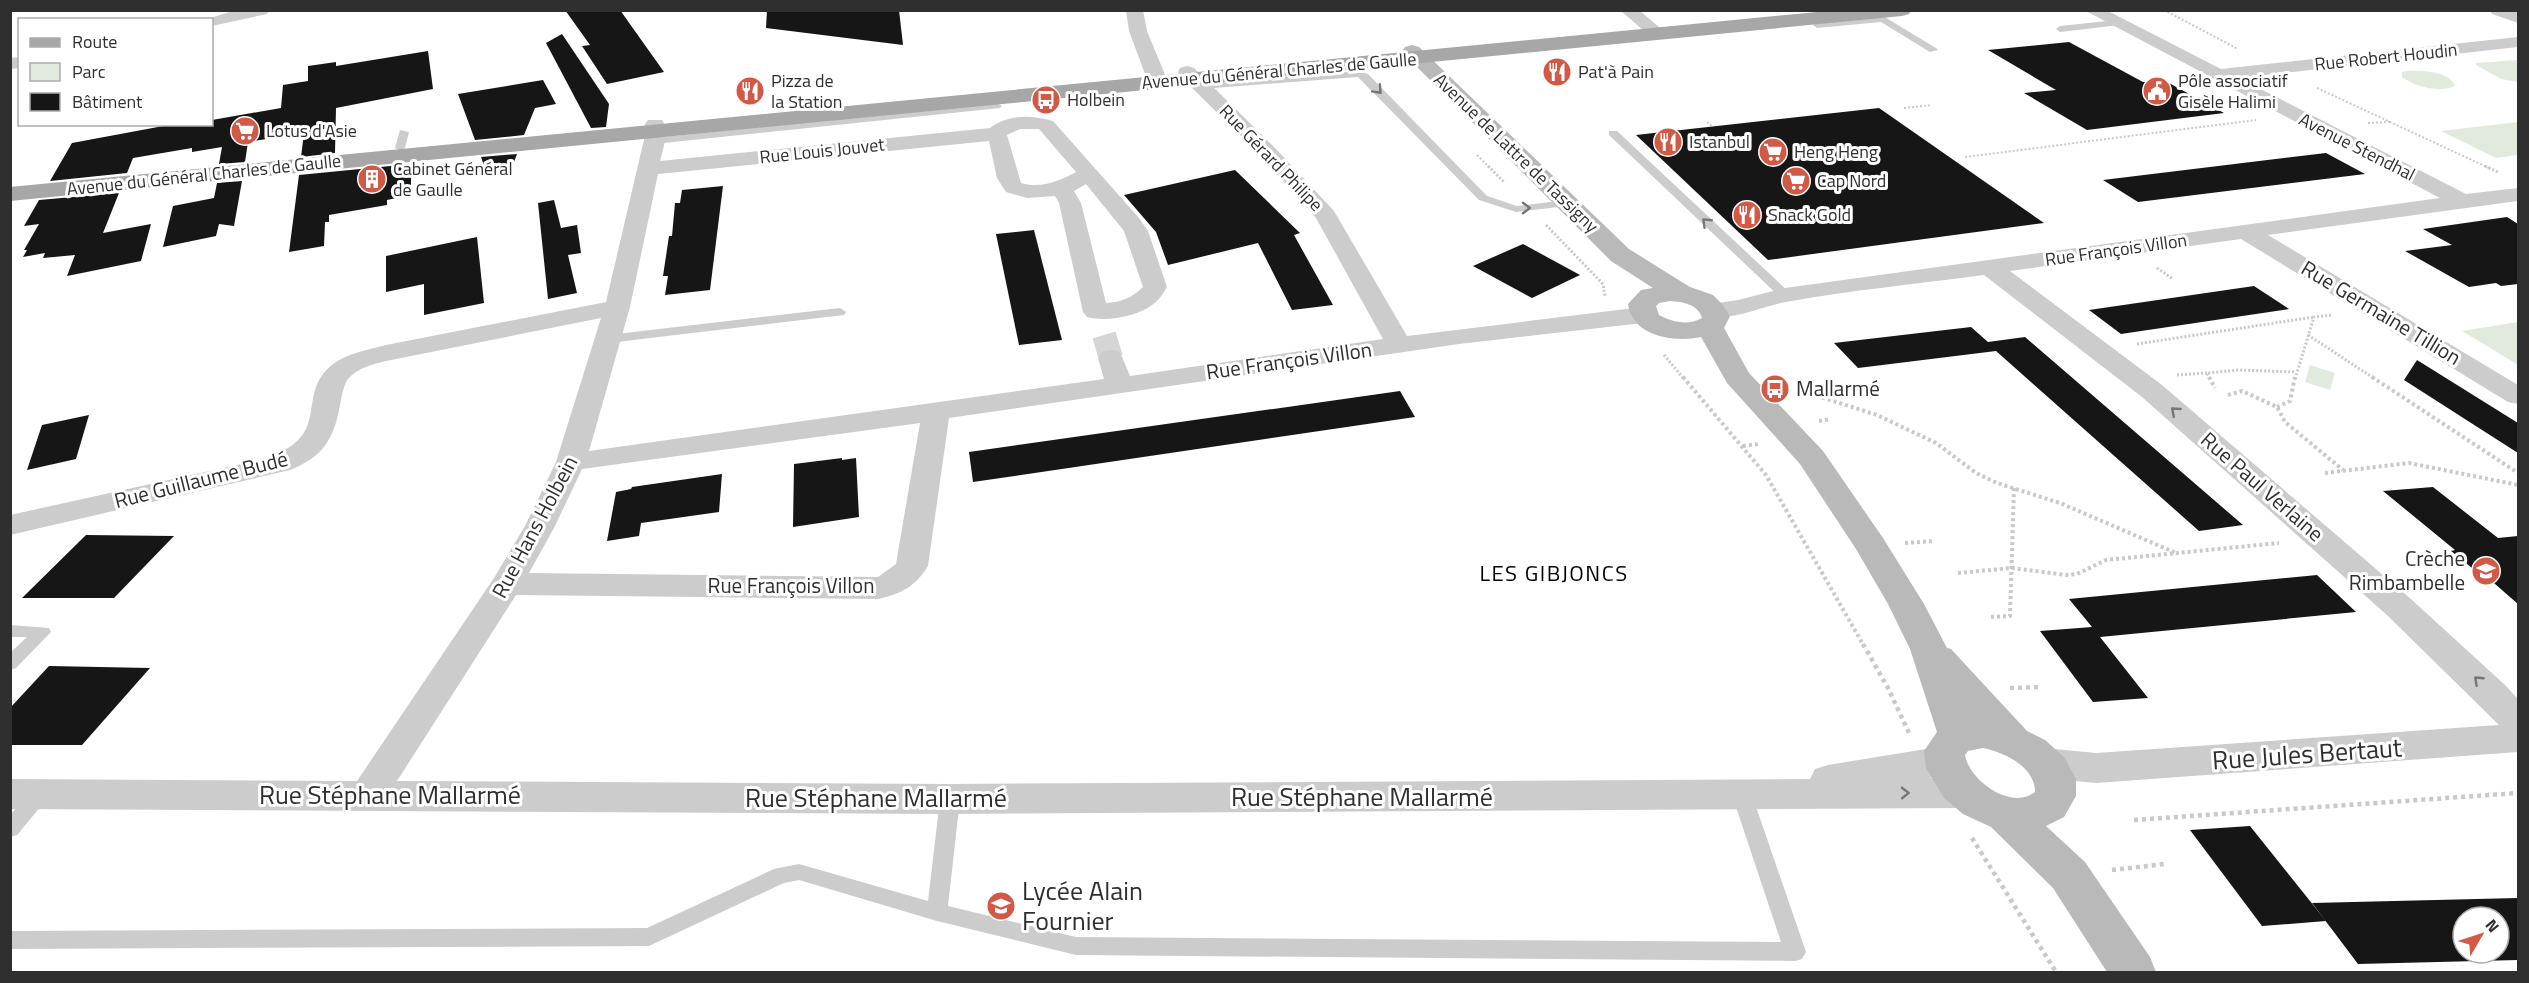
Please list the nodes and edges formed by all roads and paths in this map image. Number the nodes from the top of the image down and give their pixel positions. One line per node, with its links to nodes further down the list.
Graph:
1 (261, 10): 11 (street)
2 (1134, 10): 21 (street)
3 (1628, 10): 15 (street)
4 (1839, 10): 15 (main road, Avenue du Général Charles de Gaulle)
5 (1902, 10): 9 (main road, Avenue du Général Charles de Gaulle)
6 (2092, 10): 12 (street, Avenue Stendhal)
7 (2164, 10): 19 (path)
8 (2498, 10): 10 (street)
9 (1878, 16): 13 (lane); 15 (main road, Avenue du Général Charles de Gaulle); 17 (lane)
10 (2518, 18)
11 (213, 21)
12 (2117, 23): 14 (lane); 20 (street, Avenue Stendhal)
13 (1818, 25)
14 (2060, 29)
15 (1654, 31): 18 (main road, Avenue du Général Charles de Gaulle)
16 (2518, 42): 19 (street, Rue Robert Houdin)
17 (1933, 50)
18 (1415, 55): 22 (main road, Avenue du Général Charles de Gaulle); 41 (main road, Avenue de Lattre de Tassigny)
19 (2276, 69): 20 (street, Rue Robert Houdin); 34 (path)
20 (2217, 75): 25 (street, Avenue Stendhal)
21 (1156, 78): 22 (main road, Avenue du Général Charles de Gaulle); 29 (main road, Avenue du Général Charles de Gaulle)
22 (1194, 79): 42 (lane, one-way to 42); 58 (street, Rue Gérard Philipe)
23 (1932, 105): 24 (path)
24 (1904, 108)
25 (2302, 119): 32 (path); 40 (street, Avenue Stendhal)
26 (1707, 122): 28 (path)
27 (998, 123): 29 (lane); 33 (street, Rue Louis Jouvet); 35 (street, Rue Louis Jouvet); 37 (street)
28 (1713, 127)
29 (655, 132): 33 (street, Rue Hans Holbein); 36 (main road, Avenue du Général Charles de Gaulle); 38 (main road, Avenue du Général Charles de Gaulle)
30 (1613, 133): 47 (lane, one-way to 30)
31 (1473, 152): 42 (path)
32 (1965, 157)
33 (648, 169): 48 (street, Rue Hans Holbein)
34 (2498, 172)
35 (1089, 174): 37 (street); 55 (street, Rue Louis Jouvet)
36 (10, 186)
37 (1061, 188): 55 (street)
38 (10, 194)
39 (2518, 194): 40 (street, Rue François Villon)
40 (2463, 201): 43 (street, Rue François Villon)
41 (1567, 203): 42 (lane); 44 (main road, Avenue de Lattre de Tassigny)
42 (1530, 209): 50 (path)
43 (2244, 231): 45 (street, Rue François Villon); 49 (street, Rue Germaine Tillion)
44 (1620, 255): 46 (main road, Avenue de Lattre de Tassigny); 50 (main road, Avenue de Lattre de Tassigny)
45 (1990, 268): 47 (street, Rue François Villon); 59 (street, Rue Paul Verlaine)
46 (1680, 294): 50 (main road); 53 (main road)
47 (1785, 295): 53 (street, Rue François Villon)
48 (617, 307): 57 (street, Rue Hans Holbein); 75 (street, Rue Guillaume Budé)
49 (2376, 310): 52 (path); 66 (street, Rue Germaine Tillion)
50 (1636, 311): 54 (main road); 58 (street, Rue François Villon); 89 (path)
51 (840, 312): 57 (lane)
52 (2314, 317): 56 (path); 59 (path)
53 (1712, 318): 54 (main road); 61 (main road)
54 (1670, 329): 61 (main road)
55 (1104, 335): 62 (street)
56 (2308, 335): 60 (path); 72 (path)
57 (608, 339): 69 (street, Rue Hans Holbein)
58 (1400, 345): 62 (street, Rue François Villon)
59 (2098, 350): 76 (street, Rue Paul Verlaine, one-way to 59)
60 (2296, 372): 63 (path); 67 (path)
61 (1737, 377): 85 (main road)
62 (1119, 386): 68 (street, Rue François Villon)
63 (2214, 388)
64 (1805, 392): 74 (path)
65 (2228, 395): 67 (path)
66 (2518, 396)
67 (2277, 407): 70 (path)
68 (936, 412): 69 (street, Rue François Villon); 82 (street, Rue François Villon)
69 (571, 462): 82 (street, Rue Hans Holbein)
70 (2343, 470): 71 (path); 73 (path)
71 (2325, 473)
72 (2518, 473)
73 (2518, 485)
74 (2014, 488): 79 (path); 80 (path)
75 (10, 525)
76 (2321, 539): 79 (path); 87 (street, Rue Paul Verlaine, one-way to 76)
77 (1934, 541): 78 (path)
78 (1898, 544)
79 (2176, 553): 80 (path)
80 (2012, 568): 81 (path); 83 (path)
81 (1958, 573)
82 (507, 584): 93 (street, Rue Hans Holbein)
83 (1991, 617)
84 (10, 632): 86 (lane)
85 (1929, 649): 89 (main road); 90 (main road)
86 (10, 664)
87 (2518, 722)
88 (2518, 738): 90 (street, Rue Jules Bertaut)
89 (1946, 769): 90 (main road); 94 (street, Rue Stéphane Mallarmé); 96 (main road); 102 (path)
90 (2040, 772): 96 (main road); 99 (main road)
91 (2518, 793): 97 (path)
92 (25, 794): 93 (street, Rue Stéphane Mallarmé); 98 (lane)
93 (368, 795): 95 (street, Rue Stéphane Mallarmé)
94 (1742, 795): 95 (street, Rue Stéphane Mallarmé); 100 (lane)
95 (950, 799): 100 (lane)
96 (2004, 813): 99 (main road)
97 (2134, 820)
98 (10, 830)
99 (2069, 875): 103 (main road)
100 (937, 912): 101 (lane)
101 (10, 940)
102 (2056, 972)
103 (2133, 972)

